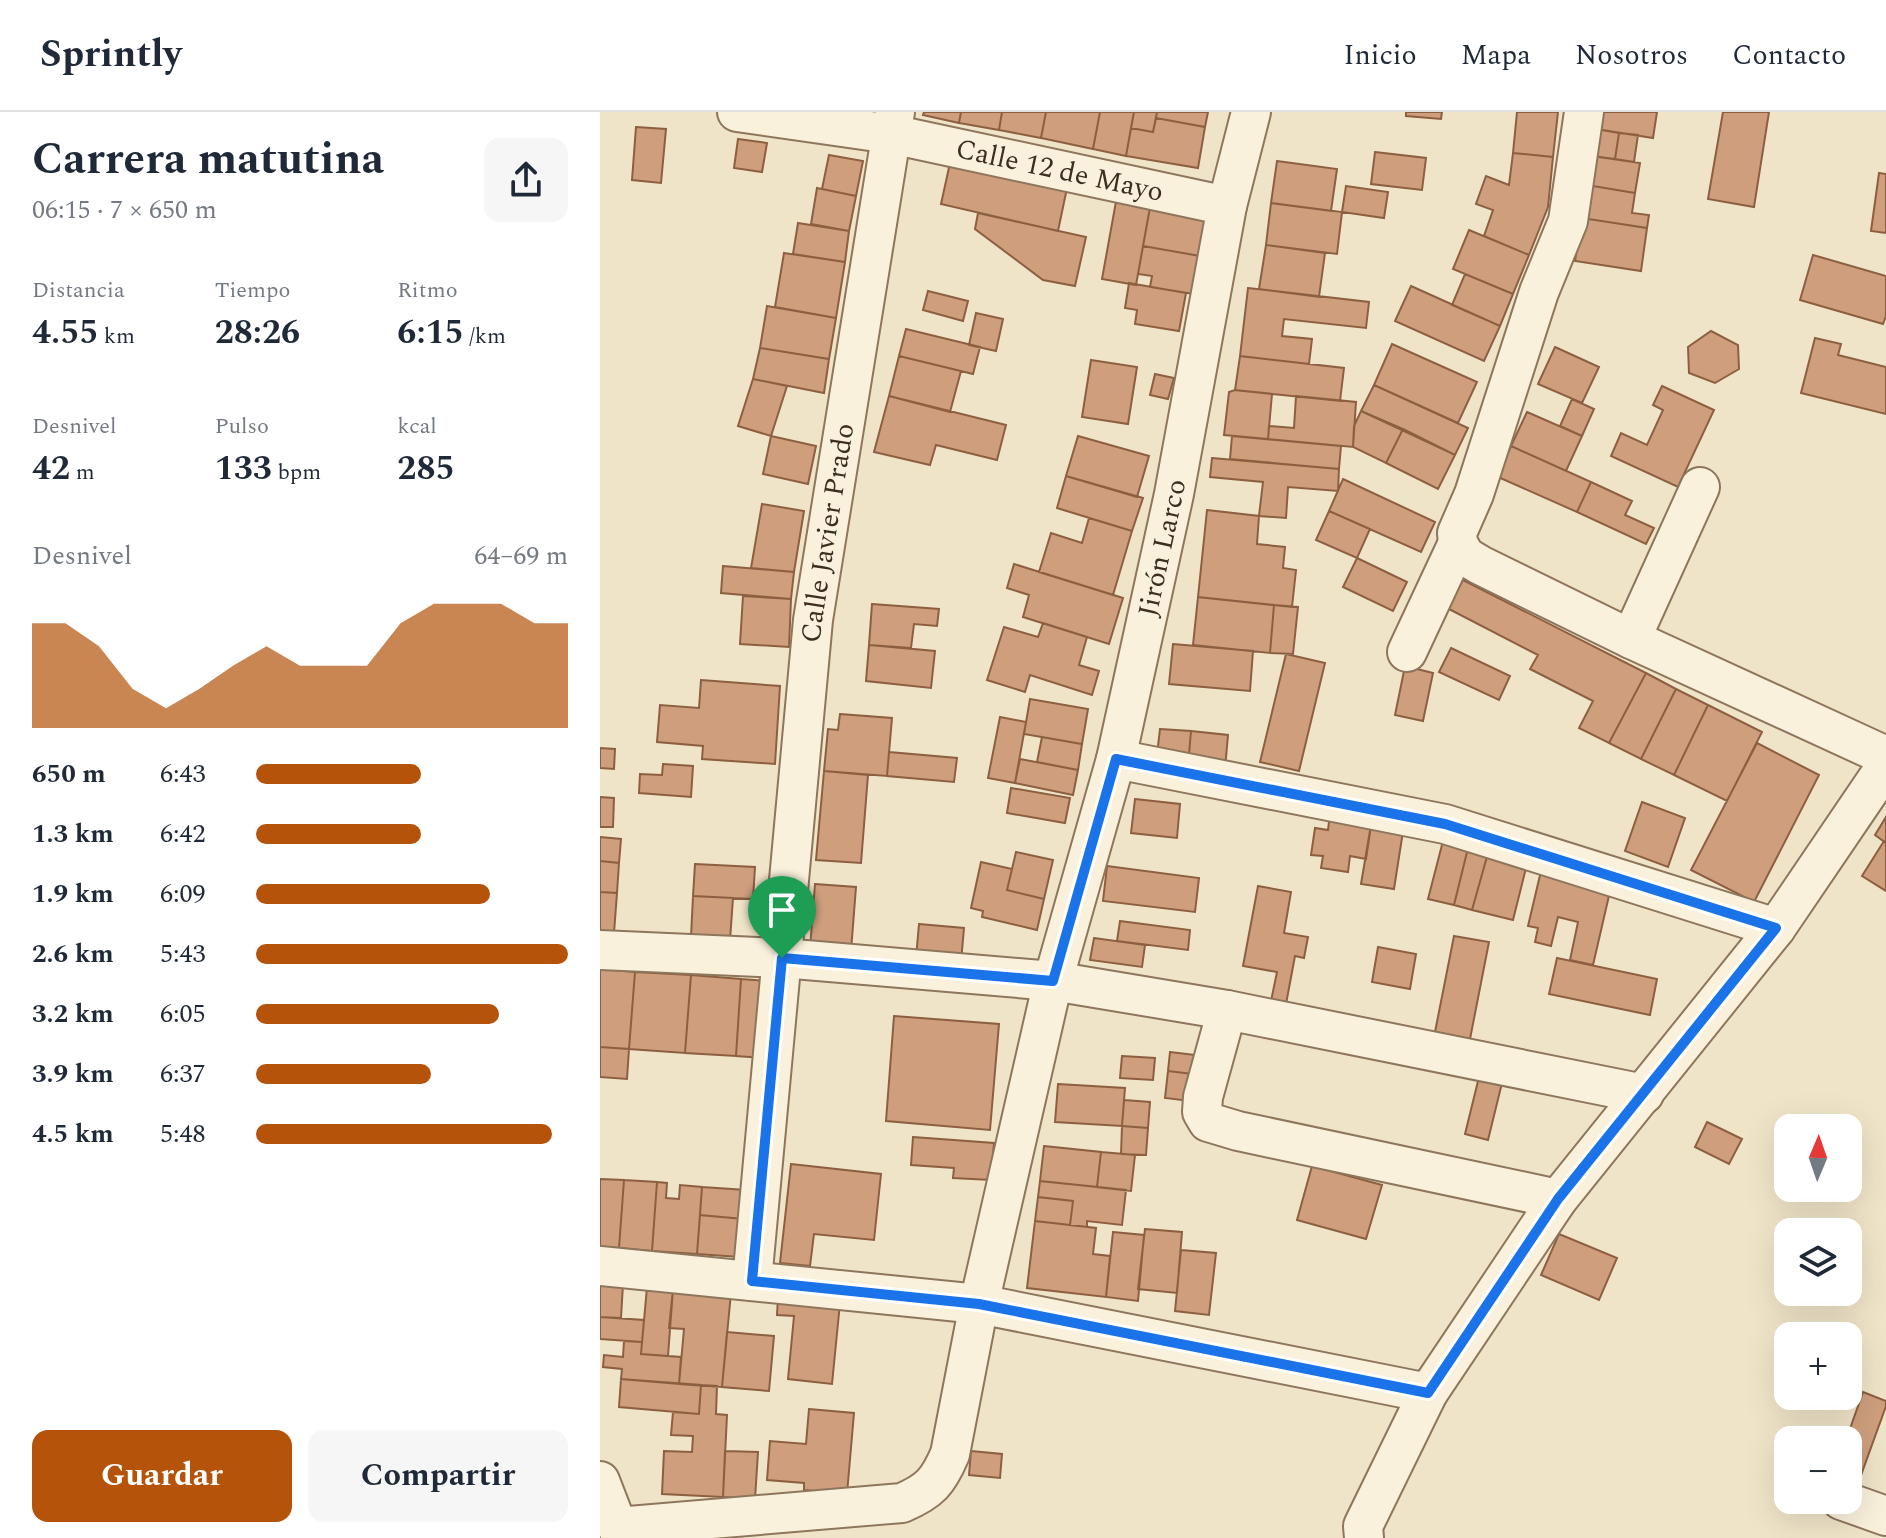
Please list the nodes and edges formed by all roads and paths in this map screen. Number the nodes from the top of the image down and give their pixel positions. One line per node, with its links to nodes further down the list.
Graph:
1 (737, 112): 4 (street, Calle 12 de Mayo)
2 (1251, 112): 5 (street, Jirón Larco)
3 (1584, 112): 7 (street)
4 (893, 123): 5 (street, Calle 12 de Mayo); 15 (street, Calle Javier Prado)
5 (1227, 206): 11 (street, Jirón Larco)
6 (1700, 487): 8 (street)
7 (1458, 543): 8 (street); 9 (street)
8 (1631, 639): 10 (street)
9 (1407, 652)
10 (1886, 756)
11 (1116, 759): 13 (street); 16 (street, Jirón Larco)
12 (1886, 766): 13 (street)
13 (1776, 928): 18 (street)
14 (600, 950): 15 (street)
15 (782, 958): 16 (street); 21 (street, Calle Javier Prado)
16 (1053, 981): 17 (street); 22 (street, Jirón Larco)
17 (1227, 1010): 18 (street); 19 (street)
18 (1644, 1094): 19 (street)
19 (1558, 1199): 23 (street)
20 (600, 1266): 21 (street)
21 (752, 1281): 22 (street)
22 (979, 1304): 23 (street); 27 (street, Jirón Larco)
23 (1428, 1393): 28 (street)
24 (600, 1481): 27 (street)
25 (1862, 1507): 26 (street)
26 (1886, 1516)
27 (619, 1533)
28 (1364, 1538)

